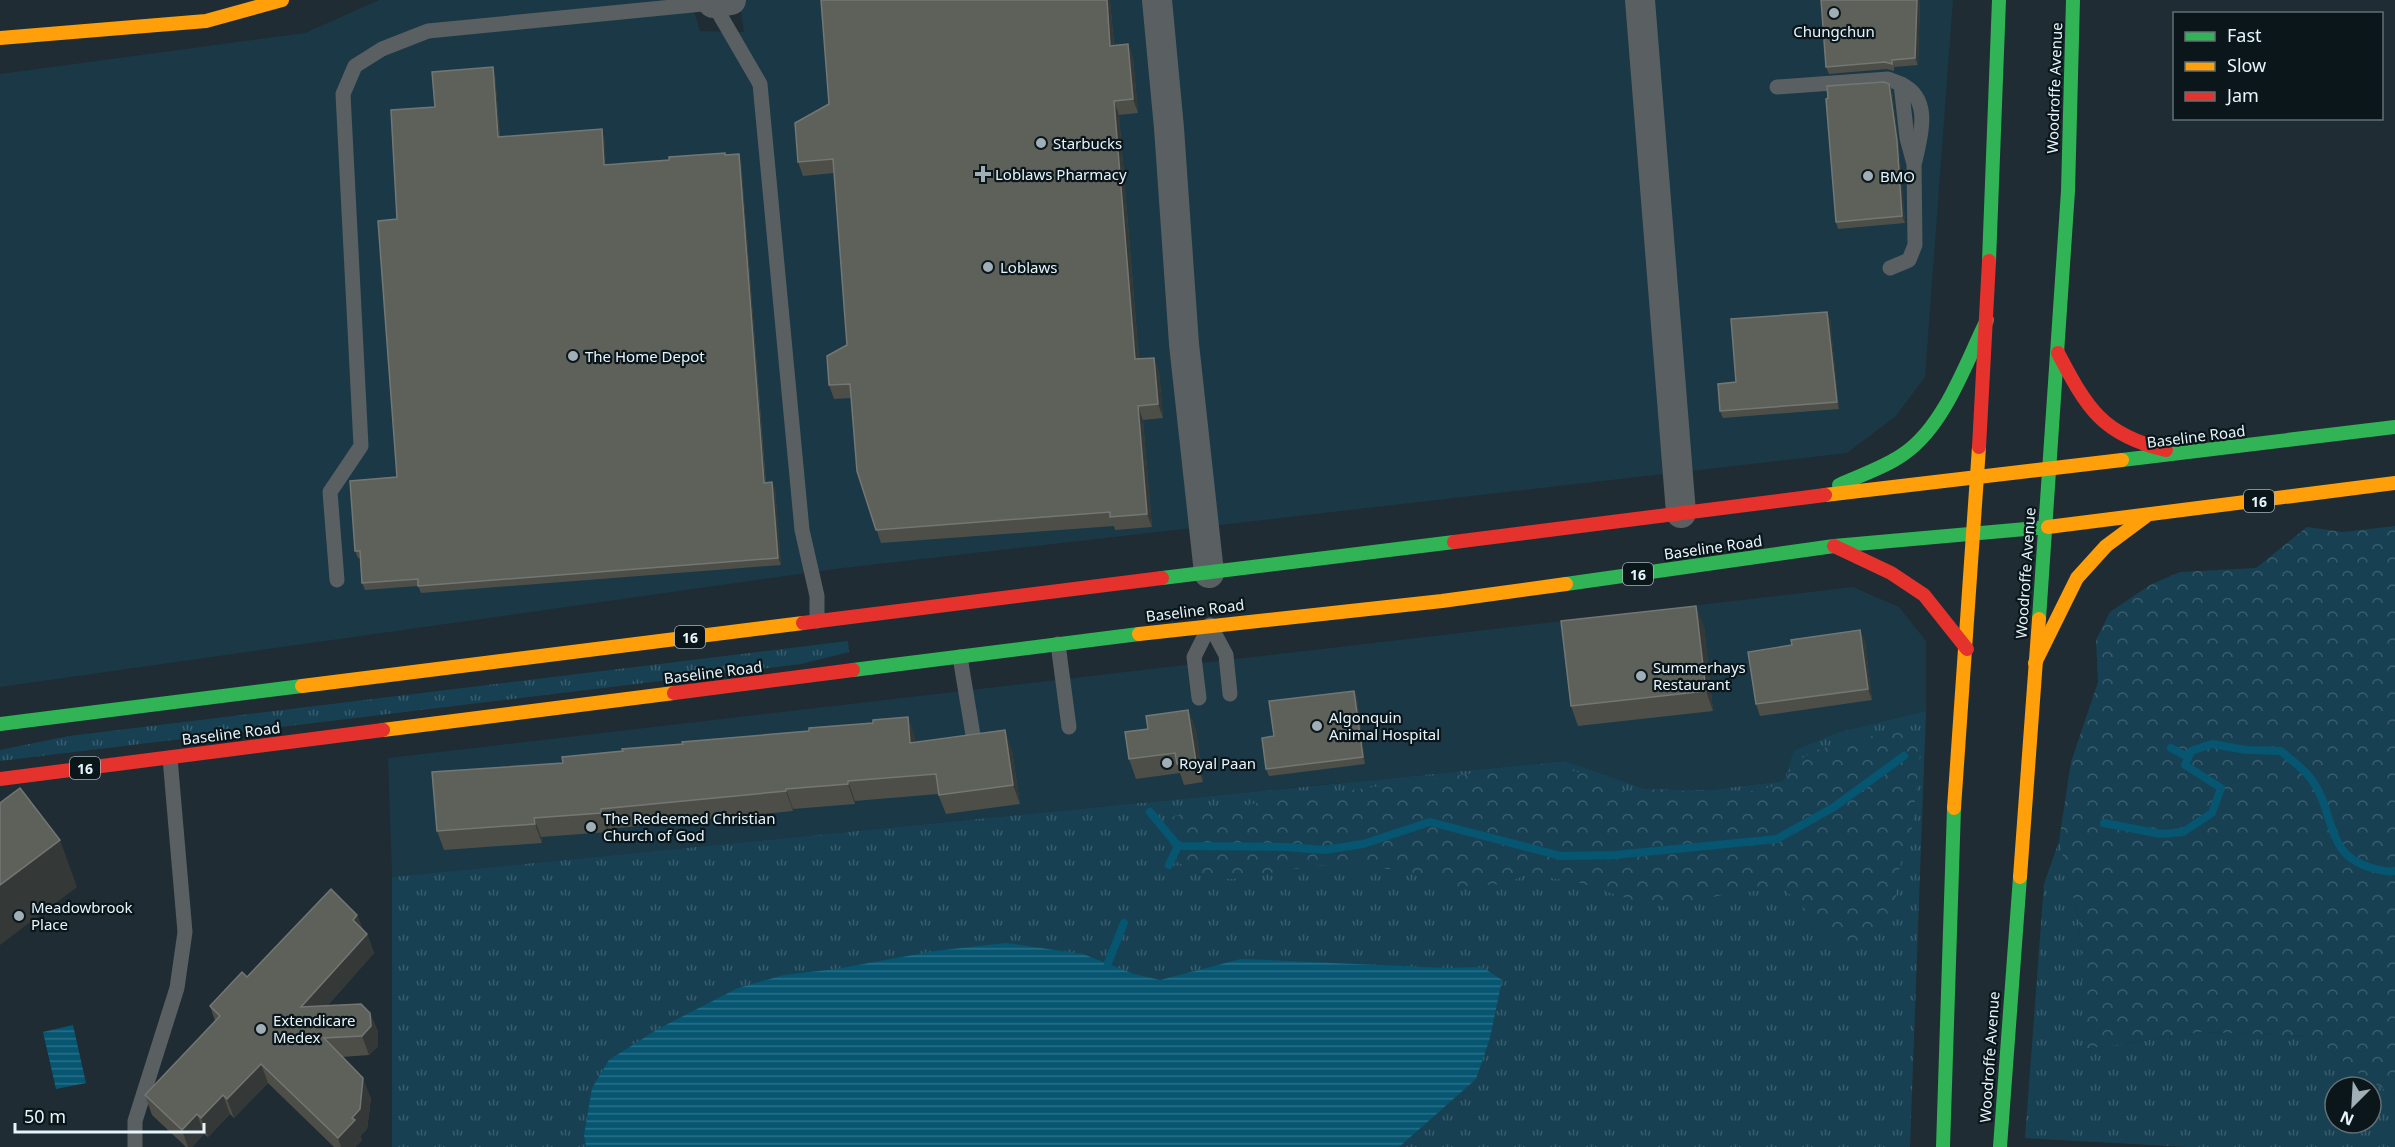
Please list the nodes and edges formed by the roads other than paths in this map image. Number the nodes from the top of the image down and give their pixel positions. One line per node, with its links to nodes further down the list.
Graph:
1 (282, 0): 7 (main road)
2 (1157, 0): 23 (street)
3 (1640, 0): 18 (street)
4 (1999, 0): 10 (main road)
5 (2073, 0): 11 (main road, Woodroffe Avenue)
6 (718, 1): 24 (lane); 26 (lane)
7 (0, 38)
8 (1777, 87): 9 (lane)
9 (1890, 268)
10 (1987, 320): 15 (main road); 17 (main road)
11 (2058, 353): 13 (main road); 14 (main road, Woodroffe Avenue)
12 (2395, 428): 13 (main road, Baseline Road / 16)
13 (2186, 454): 14 (main road, Baseline Road / 16)
14 (2050, 470): 15 (main road, Baseline Road / 16); 20 (main road, Woodroffe Avenue)
15 (1976, 478): 17 (main road, Baseline Road / 16); 21 (main road)
16 (2395, 483): 19 (main road, Baseline Road / 16)
17 (1818, 495): 18 (main road, Baseline Road / 16)
18 (1681, 513): 23 (main road, Baseline Road / 16)
19 (2147, 515): 20 (main road, Baseline Road / 16); 30 (main road)
20 (2044, 528): 21 (main road, Baseline Road / 16); 30 (main road, Woodroffe Avenue)
21 (1973, 533): 22 (main road, Baseline Road / 16); 28 (main road)
22 (1834, 546): 25 (main road, Baseline Road / 16); 28 (main road)
23 (1209, 578): 26 (main road, Baseline Road / 16)
24 (337, 580)
25 (1210, 620): 27 (main road, Baseline Road / 16); 31 (lane); 32 (lane)
26 (818, 621): 33 (main road, Baseline Road / 16)
27 (1058, 644): 29 (main road, Baseline Road / 16); 34 (lane)
28 (1966, 650): 39 (main road)
29 (960, 657): 35 (lane); 36 (main road, Baseline Road / 16)
30 (2035, 663): 40 (main road, Woodroffe Avenue)
31 (1230, 694)
32 (1199, 698)
33 (0, 724)
34 (1069, 727)
35 (973, 735)
36 (170, 758): 37 (main road, Baseline Road / 16); 38 (lane)
37 (0, 778)
38 (135, 1147)
39 (1943, 1147)
40 (2000, 1147)

